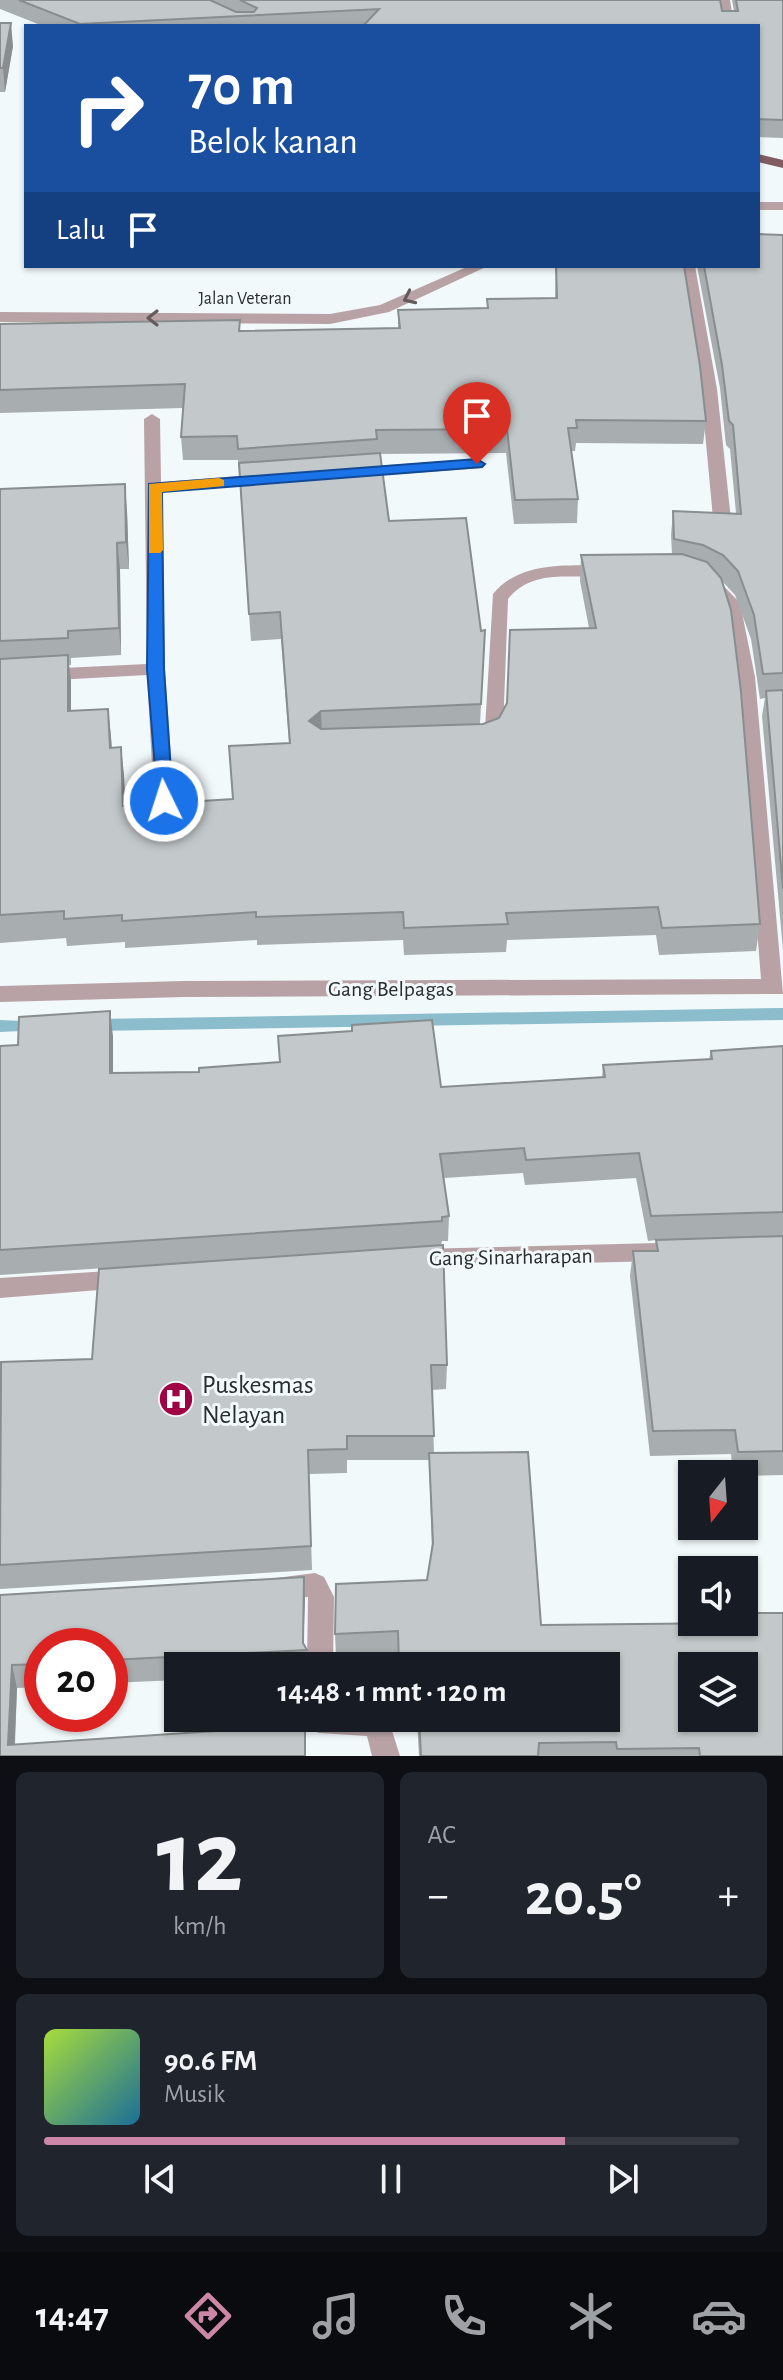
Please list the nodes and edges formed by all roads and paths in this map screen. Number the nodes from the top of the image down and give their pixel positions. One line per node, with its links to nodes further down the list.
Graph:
1 (724, 0): 2 (street)
2 (728, 24)
3 (760, 158): 4 (main road)
4 (783, 164)
5 (760, 206): 6 (street)
6 (783, 206)
7 (476, 268): 9 (street, Jalan Veteran, one-way to 9)
8 (688, 268): 15 (street)
9 (0, 317)
10 (152, 419): 14 (street)
11 (477, 464): 12 (street)
12 (339, 474)
13 (277, 478): 14 (street)
14 (154, 488): 18 (street)
15 (723, 529)
16 (621, 569): 22 (street)
17 (696, 576): 21 (street)
18 (156, 669): 19 (street); 23 (street)
19 (0, 677)
20 (772, 707): 21 (street)
21 (749, 708): 24 (street)
22 (469, 742)
23 (164, 801)
24 (777, 986): 25 (street, Gang Belpagas)
25 (0, 994)
26 (688, 1252): 27 (street, Gang Sinarharapan)
27 (389, 1260)
28 (140, 1278): 29 (street)
29 (0, 1288)
30 (252, 1589): 31 (street)
31 (320, 1652)
32 (379, 1732): 33 (street)
33 (386, 1756)

